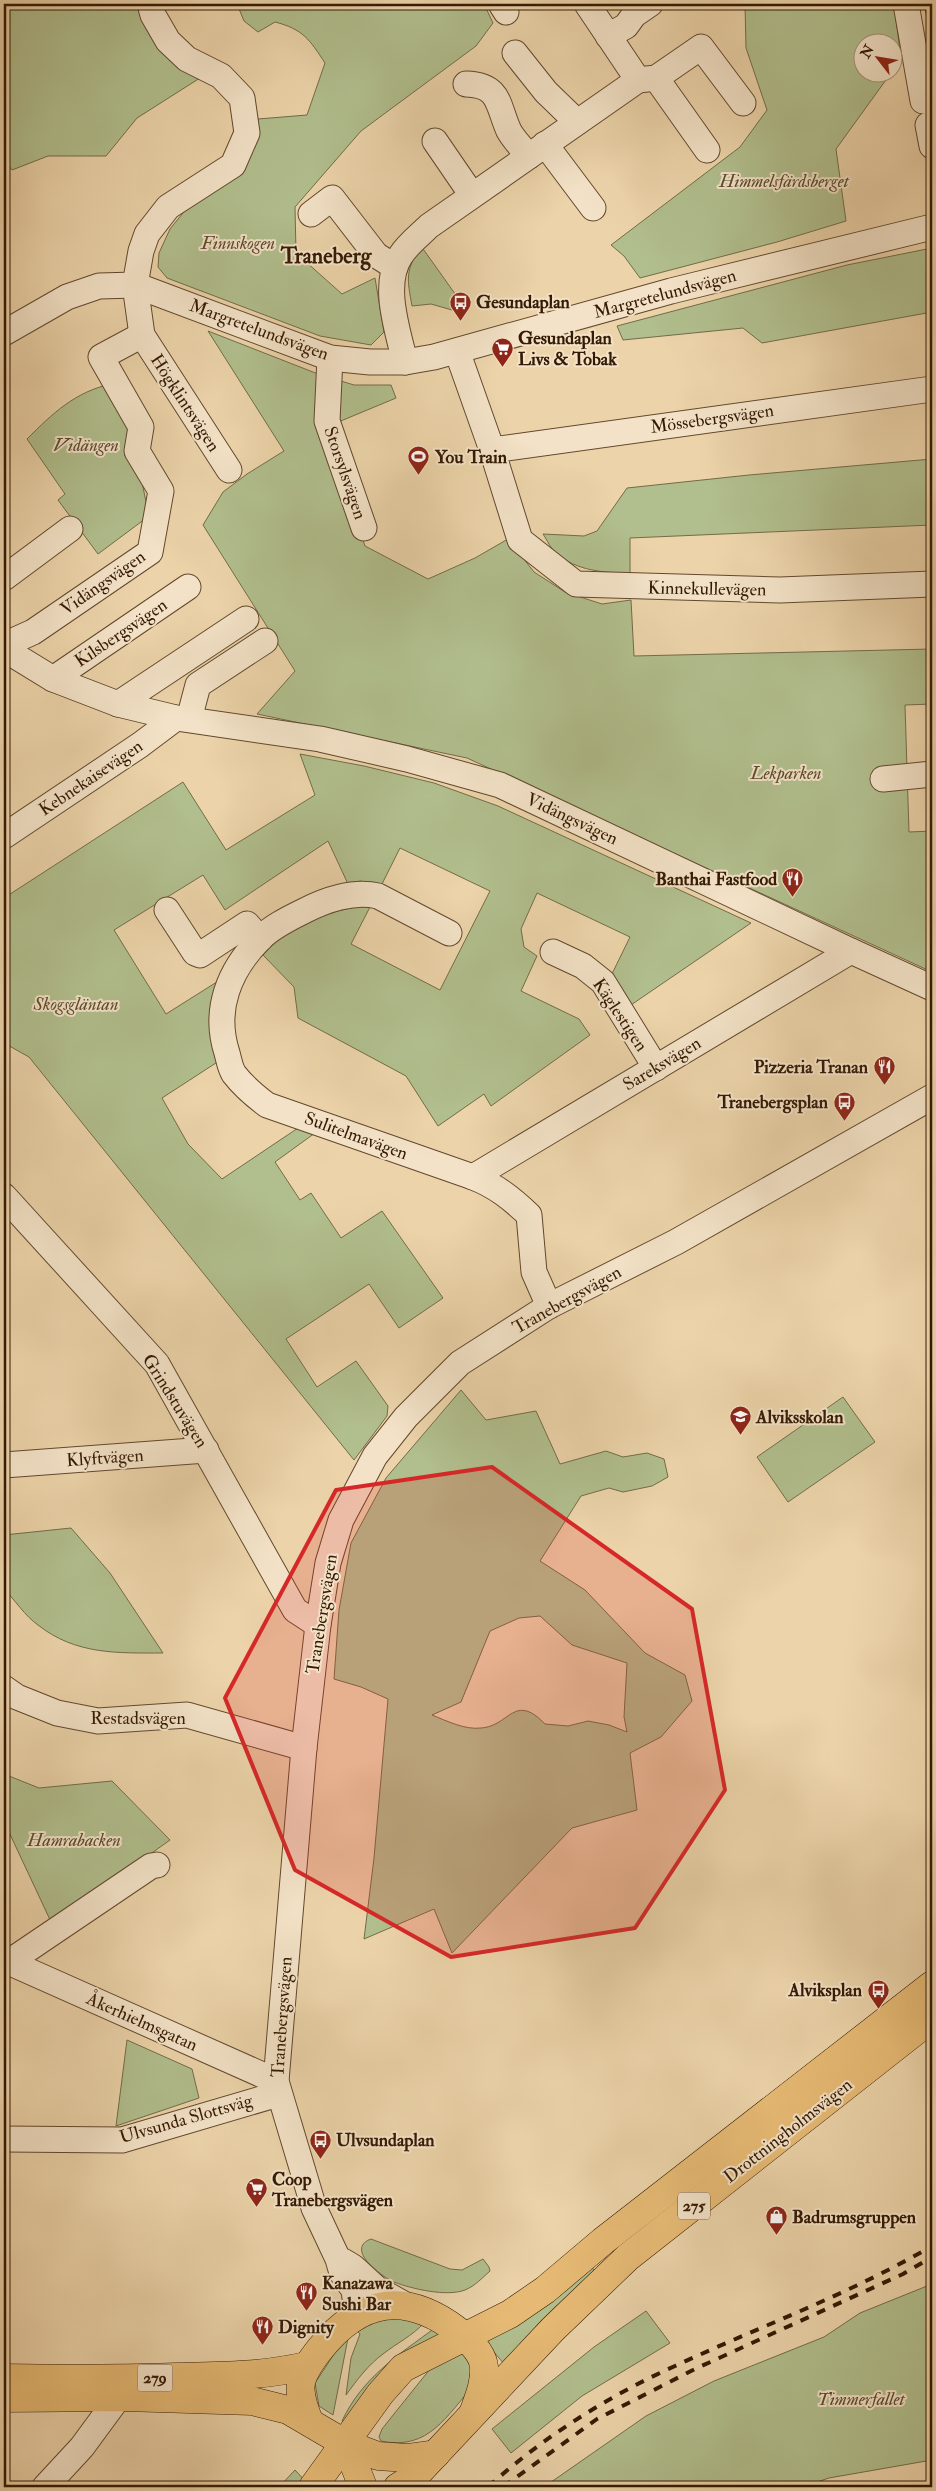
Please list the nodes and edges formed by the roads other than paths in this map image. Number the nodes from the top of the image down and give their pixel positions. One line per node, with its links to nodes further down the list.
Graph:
1 (150, 4): 20 (street, Högklintsvägen)
2 (587, 4): 5 (street)
3 (650, 4): 5 (street)
4 (906, 4): 11 (street)
5 (608, 36): 7 (street)
6 (515, 53): 10 (street)
7 (647, 79): 9 (street); 10 (street); 14 (street)
8 (466, 84): 13 (street)
9 (742, 103)
10 (577, 122): 13 (street)
11 (928, 124)
12 (435, 141): 15 (street)
13 (537, 150): 15 (street); 16 (street)
14 (707, 150)
15 (472, 195): 19 (street)
16 (593, 208)
17 (311, 214): 19 (street)
18 (932, 227): 23 (street, Margretelundsvägen)
19 (395, 267): 25 (street)
20 (135, 285): 21 (street, Margretelundsvägen); 22 (street, Högklintsvägen); 24 (street, Margretelundsvägen)
21 (4, 333)
22 (142, 335): 28 (street, Högklintsvägen); 29 (street, Högklintsvägen)
23 (457, 351): 25 (street, Margretelundsvägen); 27 (street)
24 (330, 358): 25 (street, Margretelundsvägen); 30 (street, Storsylsvägen)
25 (405, 362)
26 (932, 389): 27 (street, Mössebergsvägen)
27 (492, 450): 33 (street, Kinnekullevägen)
28 (229, 470)
29 (161, 491): 37 (street, Vidängsvägen)
30 (364, 528)
31 (70, 529): 32 (street)
32 (4, 578)
33 (932, 584)
34 (188, 587): 39 (street, Kilsbergsvägen)
35 (246, 619): 40 (street)
36 (265, 641): 41 (street)
37 (4, 645)
38 (4, 649): 39 (street, Vidängsvägen)
39 (53, 679): 40 (street, Vidängsvägen)
40 (118, 704): 41 (street, Vidängsvägen)
41 (182, 718): 44 (street, Kebnekaisevägen); 48 (street, Vidängsvägen)
42 (932, 774): 43 (street)
43 (883, 779)
44 (4, 836)
45 (167, 910): 47 (street)
46 (449, 933): 47 (street, Sulitelmavägen)
47 (260, 939): 53 (street, Sulitelmavägen)
48 (850, 951): 50 (street, Vidängsvägen); 51 (street, Sareksvägen)
49 (553, 952): 51 (street, Käglestigen)
50 (932, 988)
51 (656, 1068): 53 (street, Sareksvägen)
52 (932, 1096): 55 (street, Tranebergsvägen)
53 (473, 1177): 55 (street, Sulitelmavägen)
54 (4, 1196): 56 (street, Grindstuvägen)
55 (549, 1306): 58 (street, Tranebergsvägen)
56 (206, 1450): 57 (street, Klyftvägen); 58 (street, Grindstuvägen)
57 (4, 1465)
58 (318, 1625): 60 (street, Tranebergsvägen)
59 (4, 1688): 60 (street, Restadsvägen)
60 (304, 1748): 65 (street, Tranebergsvägen)
61 (157, 1865): 62 (street, Åkerhielmsgatan)
62 (6, 1961): 65 (street, Åkerhielmsgatan)
63 (932, 1985): 67 (main road, Drottningholmsvägen / 275)
64 (932, 2018): 77 (main road, Drottningholmsvägen / 275)
65 (277, 2087): 66 (street, Ulvsunda Slottsväg); 68 (street, Tranebergsvägen)
66 (4, 2139)
67 (603, 2240): 71 (main road, Drottningholmsvägen); 72 (main road, Drottningholmsvägen / 275)
68 (338, 2258): 69 (street); 70 (street, Tranebergsvägen)
69 (409, 2307): 70 (main road); 71 (main road)
70 (357, 2314): 73 (main road)
71 (438, 2316): 72 (main road)
72 (465, 2337): 77 (main road); 79 (main road, Drottningholmsvägen / 275)
73 (306, 2366): 74 (main road, 279); 78 (main road)
74 (4, 2378)
75 (4, 2398): 76 (main road, 279)
76 (118, 2398): 78 (main road, 279); 82 (street)
77 (474, 2414): 80 (main road)
78 (309, 2421): 79 (main road)
79 (346, 2444): 80 (main road); 83 (main road, Drottningholmsvägen / 275); 84 (main road)
80 (436, 2454): 81 (main road)
81 (407, 2484)
82 (45, 2487)
83 (313, 2487)
84 (363, 2487)

